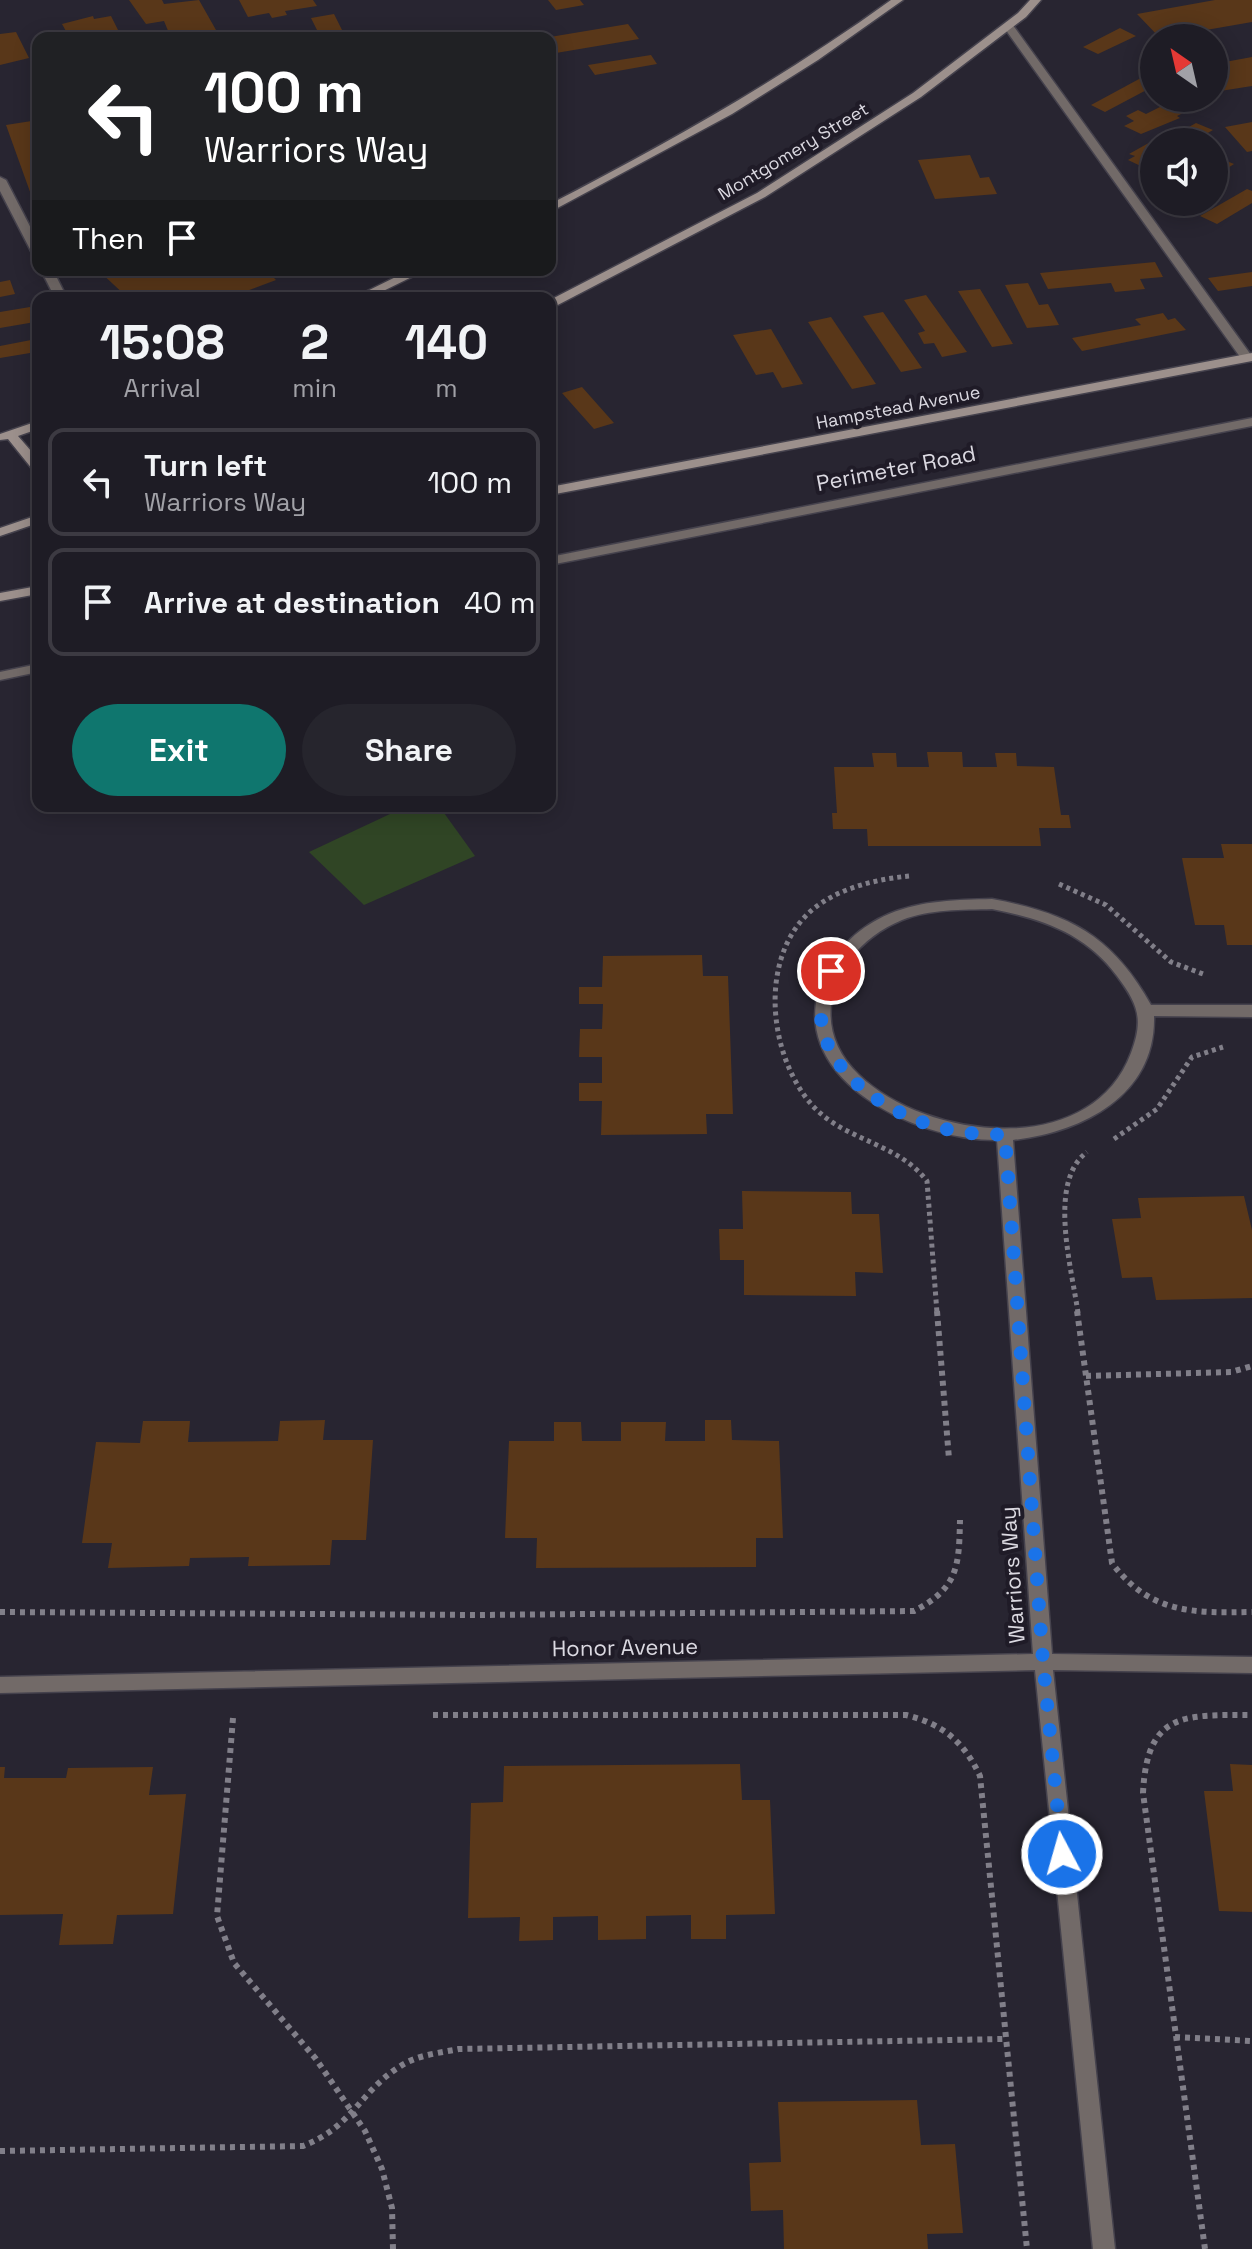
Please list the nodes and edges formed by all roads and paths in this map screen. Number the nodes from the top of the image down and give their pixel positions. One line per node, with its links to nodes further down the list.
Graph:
1 (898, 0): 5 (street)
2 (1036, 0): 3 (street, Montgomery Street)
3 (1008, 26): 9 (street, Montgomery Street); 10 (street)
4 (0, 180): 6 (street)
5 (556, 206)
6 (32, 241)
7 (407, 276): 8 (street)
8 (372, 292)
9 (556, 302)
10 (1250, 358): 15 (street, Hampstead Avenue)
11 (1252, 422): 18 (street, Perimeter Road)
12 (32, 427): 13 (street)
13 (5, 436): 14 (street)
14 (32, 461)
15 (556, 490)
16 (32, 521): 17 (street)
17 (0, 532)
18 (556, 560)
19 (32, 591): 20 (street)
20 (0, 597)
21 (32, 669): 22 (street)
22 (0, 676)
23 (809, 912): 32 (path)
24 (1146, 1010): 25 (street); 27 (street); 27 (street)
25 (1252, 1011)
26 (1226, 1047): 28 (path)
27 (1005, 1135): 36 (street, Warriors Way)
28 (1105, 1143)
29 (1095, 1148): 31 (path)
30 (1252, 1366): 31 (path)
31 (1086, 1376): 35 (path)
32 (949, 1459)
33 (960, 1520): 34 (path)
34 (0, 1612)
35 (1252, 1612)
36 (1043, 1662): 37 (street, Honor Avenue); 38 (street, Honor Avenue); 49 (street, Warriors Way)
37 (1252, 1665)
38 (0, 1685)
39 (420, 1715): 43 (path)
40 (1252, 1715): 42 (path)
41 (233, 1718): 45 (path)
42 (1175, 2037): 44 (path); 50 (path)
43 (1004, 2039): 45 (path); 48 (path)
44 (1252, 2041)
45 (356, 2112): 46 (path); 47 (path)
46 (0, 2151)
47 (393, 2249)
48 (1027, 2249)
49 (1104, 2249)
50 (1205, 2249)

